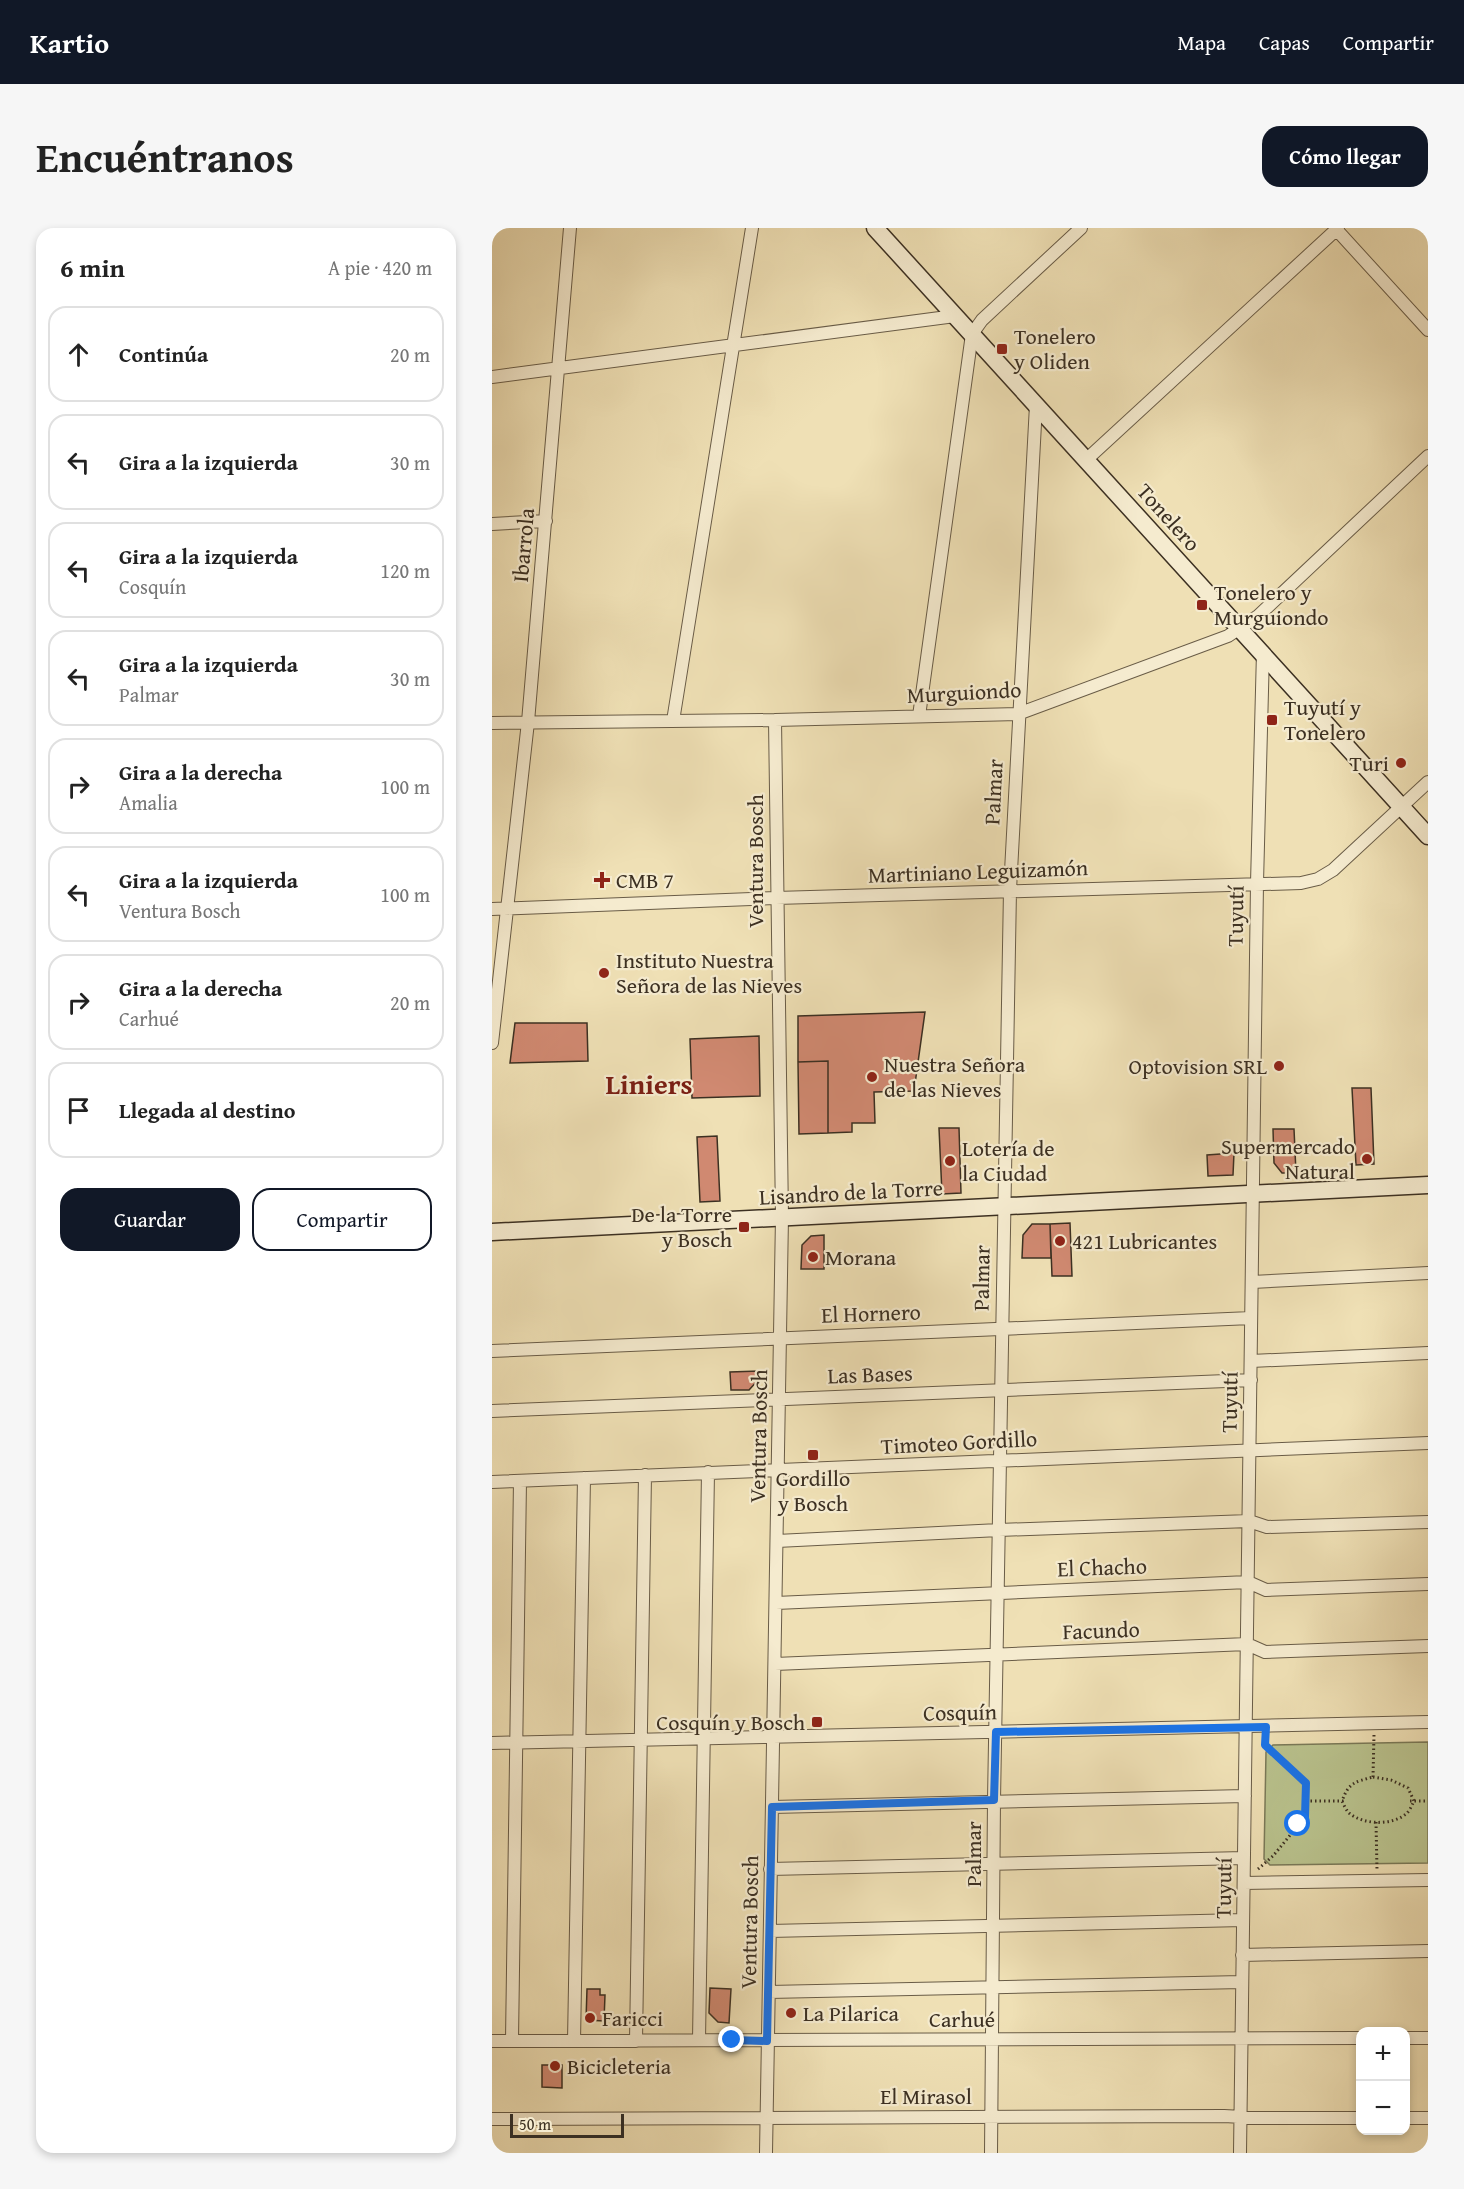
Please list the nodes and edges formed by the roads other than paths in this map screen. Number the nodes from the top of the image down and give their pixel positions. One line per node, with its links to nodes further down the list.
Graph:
1 (570, 228): 10 (street, Ibarrola)
2 (752, 228): 9 (street)
3 (875, 228): 6 (street, Tonelero)
4 (1081, 228): 8 (street)
5 (1336, 228): 7 (street); 14 (street)
6 (955, 316): 8 (street, Tonelero); 9 (street)
7 (1428, 330)
8 (972, 334): 12 (street, Tonelero); 20 (street)
9 (734, 345): 10 (street); 22 (street)
10 (558, 369): 11 (street); 15 (street, Ibarrola)
11 (492, 377)
12 (1036, 405): 14 (street, Tonelero); 19 (street, Palmar)
13 (1428, 456): 17 (street, Murguiondo)
14 (1086, 460): 17 (street, Tonelero)
15 (546, 520): 16 (street); 23 (street, Ibarrola)
16 (492, 524)
17 (1241, 629): 18 (street, Tonelero); 19 (street, Murguiondo)
18 (1263, 652): 26 (street, Tonelero); 28 (street, Tuyutí)
19 (1018, 714): 20 (street, Murguiondo); 29 (street, Palmar)
20 (919, 716): 21 (street, Murguiondo)
21 (775, 720): 22 (street, Murguiondo); 30 (street, Ventura Bosch)
22 (673, 721): 23 (street, Murguiondo)
23 (528, 722): 24 (street, Murguiondo); 32 (street, Ibarrola)
24 (492, 723)
25 (1428, 782): 26 (street, Martiniano Leguizamón)
26 (1401, 807): 27 (street, Tonelero); 28 (street, Martiniano Leguizamón)
27 (1428, 837)
28 (1257, 883): 29 (street, Martiniano Leguizamón); 35 (street, Tuyutí)
29 (1010, 890): 30 (street, Martiniano Leguizamón); 36 (street, Palmar)
30 (776, 898): 32 (street, Martiniano Leguizamón); 37 (street, Ventura Bosch)
31 (492, 909): 32 (street, Martiniano Leguizamón)
32 (508, 909): 33 (street, Ibarrola)
33 (492, 1043)
34 (1428, 1185): 35 (street, Lisandro de la Torre)
35 (1253, 1195): 36 (street, Lisandro de la Torre); 40 (street, Tuyutí)
36 (1003, 1208): 37 (street, Lisandro de la Torre); 42 (street, Palmar)
37 (782, 1217): 38 (street, Lisandro de la Torre); 43 (street, Ventura Bosch)
38 (492, 1232)
39 (1428, 1273): 40 (street)
40 (1252, 1282): 41 (street, Tuyutí)
41 (1251, 1318): 42 (street, El Hornero); 46 (street, Tuyutí)
42 (1001, 1328): 43 (street, El Hornero); 48 (street, Palmar)
43 (781, 1338): 44 (street, El Hornero); 49 (street, Ventura Bosch)
44 (492, 1351)
45 (1428, 1353): 46 (street)
46 (1251, 1361): 47 (street, Tuyutí)
47 (1251, 1380): 48 (street, Las Bases); 52 (street, Tuyutí)
48 (1001, 1389): 49 (street, Las Bases); 53 (street, Palmar)
49 (779, 1399): 50 (street, Las Bases); 54 (street, Ventura Bosch)
50 (492, 1411)
51 (1428, 1443): 52 (street, Timoteo Gordillo)
52 (1250, 1450): 53 (street, Timoteo Gordillo); 60 (street, Tuyutí)
53 (999, 1461): 54 (street, Timoteo Gordillo); 62 (street, Palmar)
54 (779, 1470): 55 (street, Timoteo Gordillo); 63 (street, Ventura Bosch)
55 (708, 1472): 56 (street, Timoteo Gordillo); 76 (street)
56 (645, 1475): 57 (street, Timoteo Gordillo); 77 (street)
57 (584, 1478): 58 (street, Timoteo Gordillo); 78 (street)
58 (520, 1481): 59 (street, Timoteo Gordillo); 80 (street)
59 (492, 1482)
60 (1249, 1521): 61 (street); 62 (street); 64 (street, Tuyutí)
61 (1428, 1522)
62 (999, 1530): 63 (street); 66 (street, Palmar)
63 (777, 1541): 67 (street, Ventura Bosch)
64 (1248, 1582): 65 (street, El Chacho); 66 (street, El Chacho); 68 (street, Tuyutí)
65 (1428, 1584)
66 (998, 1593): 67 (street, El Chacho); 70 (street, Palmar)
67 (776, 1603): 71 (street, Ventura Bosch)
68 (1247, 1644): 69 (street, Facundo); 70 (street, Facundo); 73 (street, Tuyutí)
69 (1428, 1646)
70 (997, 1655): 71 (street, Facundo); 74 (street, Palmar)
71 (775, 1664): 75 (street, Ventura Bosch)
72 (1428, 1722): 73 (street, Cosquín)
73 (1246, 1727): 74 (street, Cosquín); 81 (street, Tuyutí)
74 (996, 1732): 75 (street, Cosquín); 82 (street, Palmar)
75 (773, 1737): 76 (street, Cosquín); 83 (street, Ventura Bosch)
76 (703, 1738): 77 (street, Cosquín); 103 (street)
77 (640, 1740): 78 (street, Cosquín); 106 (street)
78 (580, 1741): 80 (street, Cosquín); 105 (street)
79 (492, 1743): 80 (street, Cosquín)
80 (517, 1743): 102 (street)
81 (1245, 1796): 82 (street); 84 (street, Tuyutí)
82 (994, 1800): 83 (street); 85 (street, Palmar)
83 (772, 1807): 86 (street, Ventura Bosch)
84 (1244, 1858): 85 (street); 88 (street, Tuyutí)
85 (994, 1864): 86 (street); 90 (street, Palmar)
86 (770, 1869): 91 (street, Ventura Bosch)
87 (1428, 1880): 88 (street)
88 (1244, 1883): 89 (street, Tuyutí)
89 (1243, 1920): 90 (street); 93 (street, Tuyutí)
90 (993, 1925): 91 (street); 95 (street, Palmar)
91 (770, 1931): 96 (street, Ventura Bosch)
92 (1428, 1951): 93 (street)
93 (1242, 1955): 94 (street, Tuyutí)
94 (1242, 1982): 95 (street); 97 (street, Tuyutí)
95 (993, 1987): 96 (street); 101 (street, Palmar)
96 (769, 1992): 107 (street, Ventura Bosch)
97 (1241, 2038): 98 (street, Carhué); 101 (street, Carhué); 111 (street, Tuyutí)
98 (1356, 2038)
99 (1410, 2038): 100 (street)
100 (1428, 2038)
101 (992, 2039): 107 (street, Carhué); 108 (street, Palmar)
102 (512, 2040): 104 (street, Carhué); 105 (street, Carhué)
103 (699, 2040): 106 (street, Carhué); 107 (street, Carhué)
104 (492, 2041)
105 (574, 2041): 106 (street, Carhué)
106 (636, 2041)
107 (767, 2041): 110 (street, Ventura Bosch)
108 (992, 2117): 110 (street, El Mirasol); 111 (street, El Mirasol); 116 (street, Palmar)
109 (492, 2118): 110 (street, El Mirasol)
110 (767, 2118): 115 (street, Ventura Bosch)
111 (1240, 2118): 112 (street, El Mirasol); 117 (street, Tuyutí)
112 (1356, 2118)
113 (1410, 2118): 114 (street)
114 (1428, 2118)
115 (766, 2153)
116 (991, 2153)
117 (1240, 2153)

